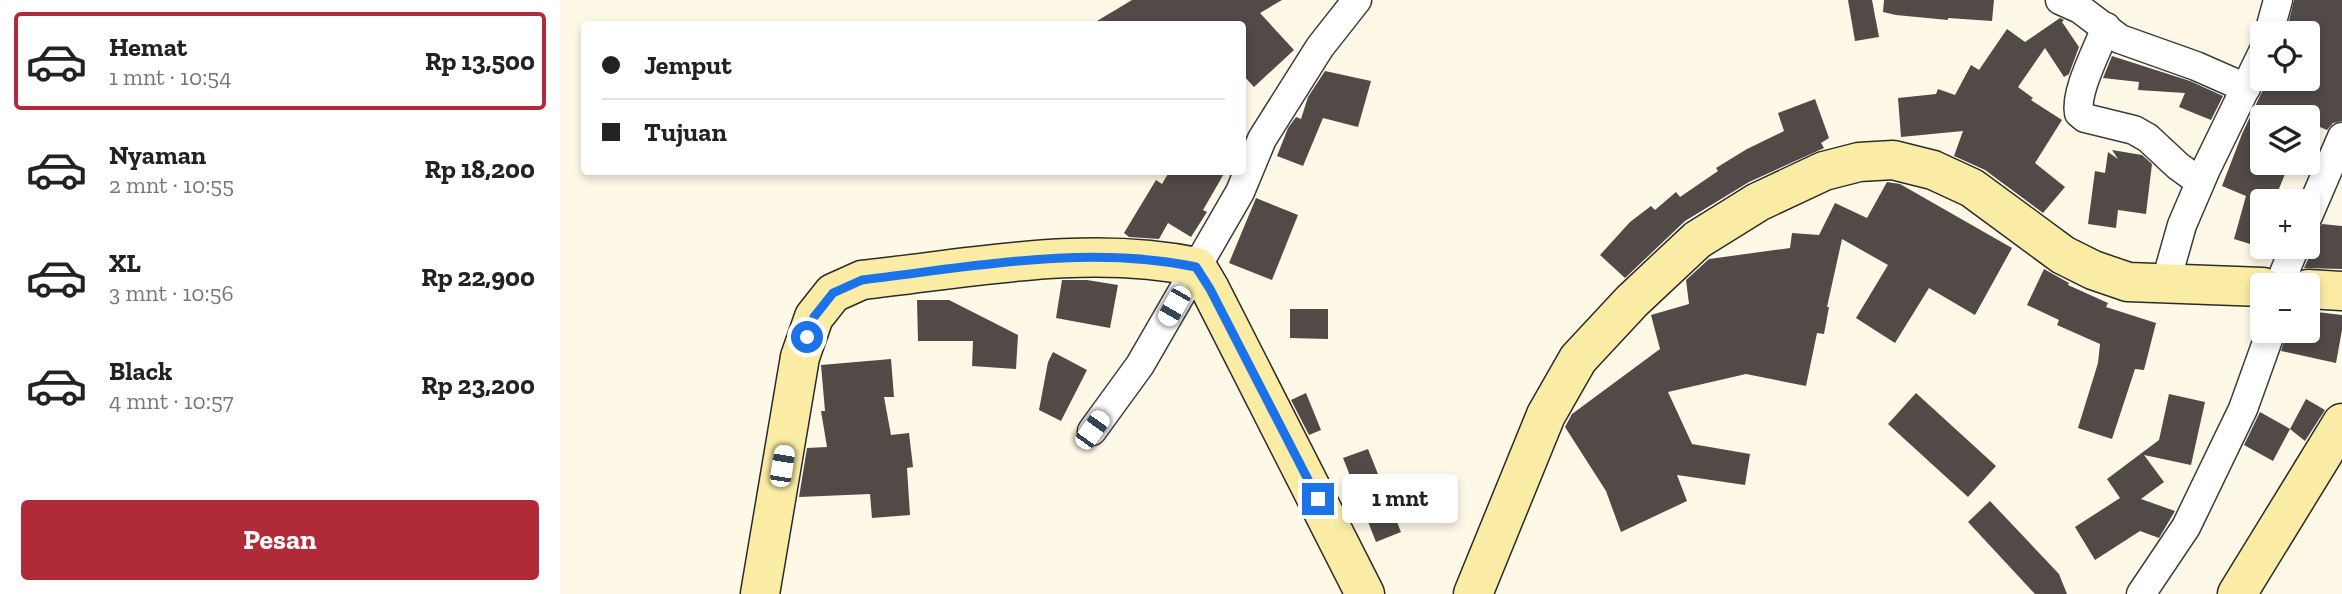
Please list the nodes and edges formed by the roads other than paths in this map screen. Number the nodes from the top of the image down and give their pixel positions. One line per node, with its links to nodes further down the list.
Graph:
1 (1357, 0): 11 (street)
2 (2060, 0): 5 (street)
3 (2278, 0): 4 (street)
4 (2272, 21)
5 (2106, 27): 7 (street); 9 (street)
6 (2250, 80): 7 (street)
7 (2246, 88): 9 (street)
8 (2342, 137): 10 (street)
9 (2200, 182): 12 (street)
10 (2320, 189)
11 (1196, 267): 18 (street); 19 (street); 20 (street)
12 (2165, 285): 13 (street); 21 (street)
13 (2250, 287)
14 (2320, 290): 15 (street)
15 (2342, 291)
16 (2267, 343): 22 (street)
17 (2342, 423): 23 (street)
18 (1092, 430)
19 (761, 594)
20 (1365, 594)
21 (1473, 594)
22 (2141, 594)
23 (2237, 594)

